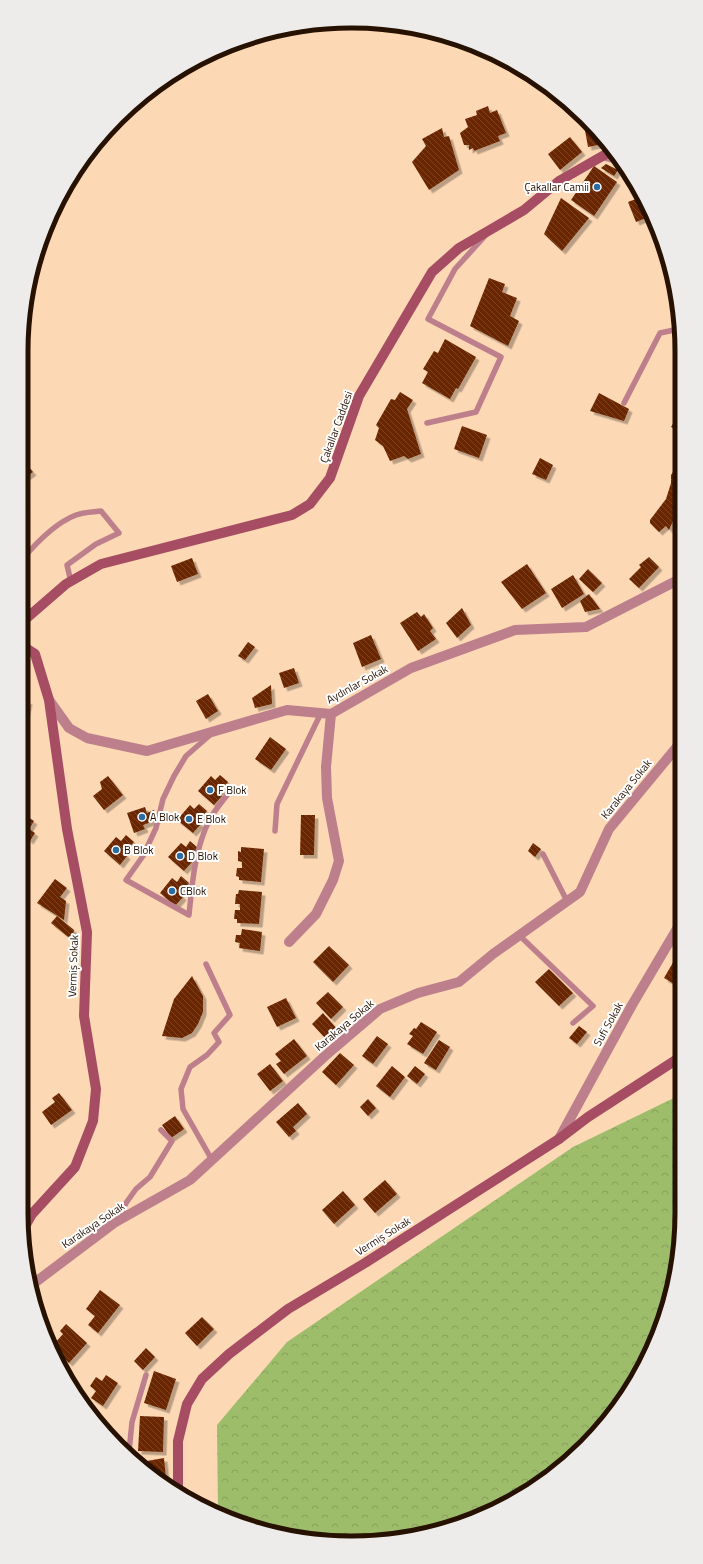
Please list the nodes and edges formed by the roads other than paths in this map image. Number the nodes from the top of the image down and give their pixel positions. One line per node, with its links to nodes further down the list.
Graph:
1 (607, 154): 2 (street, Çakallar Caddesi)
2 (601, 157): 3 (lane); 4 (street, Çakallar Caddesi)
3 (611, 160)
4 (490, 230): 7 (lane); 9 (street, Çakallar Caddesi)
5 (674, 330): 6 (lane)
6 (624, 403)
7 (427, 423)
8 (28, 553): 9 (lane)
9 (71, 582): 11 (street, Çakallar Caddesi)
10 (675, 582): 14 (street, Aydınlar Sokak)
11 (28, 616)
12 (28, 650): 13 (street, Vermiş Sokak)
13 (49, 700): 15 (street, Aydınlar Sokak); 31 (street, Vermiş Sokak)
14 (326, 714): 15 (street, Aydınlar Sokak); 18 (lane); 23 (street)
15 (213, 732): 17 (lane)
16 (675, 748): 20 (street, Karakaya Sokak)
17 (230, 792)
18 (274, 831)
19 (543, 854): 20 (lane)
20 (567, 901): 22 (street, Karakaya Sokak)
21 (675, 932): 28 (street, Sufi Sokak)
22 (520, 936): 25 (lane); 29 (street, Karakaya Sokak)
23 (289, 942)
24 (206, 964): 29 (lane)
25 (573, 1023)
26 (675, 1061): 28 (street, Vermiş Sokak)
27 (161, 1130): 33 (lane)
28 (559, 1139): 37 (street, Vermiş Sokak)
29 (212, 1160): 33 (street, Karakaya Sokak)
30 (28, 1213): 31 (lane)
31 (32, 1214): 32 (street, Vermiş Sokak)
32 (28, 1220)
33 (117, 1221): 34 (street, Karakaya Sokak)
34 (36, 1282)
35 (146, 1375): 36 (lane)
36 (129, 1447)
37 (178, 1485)

